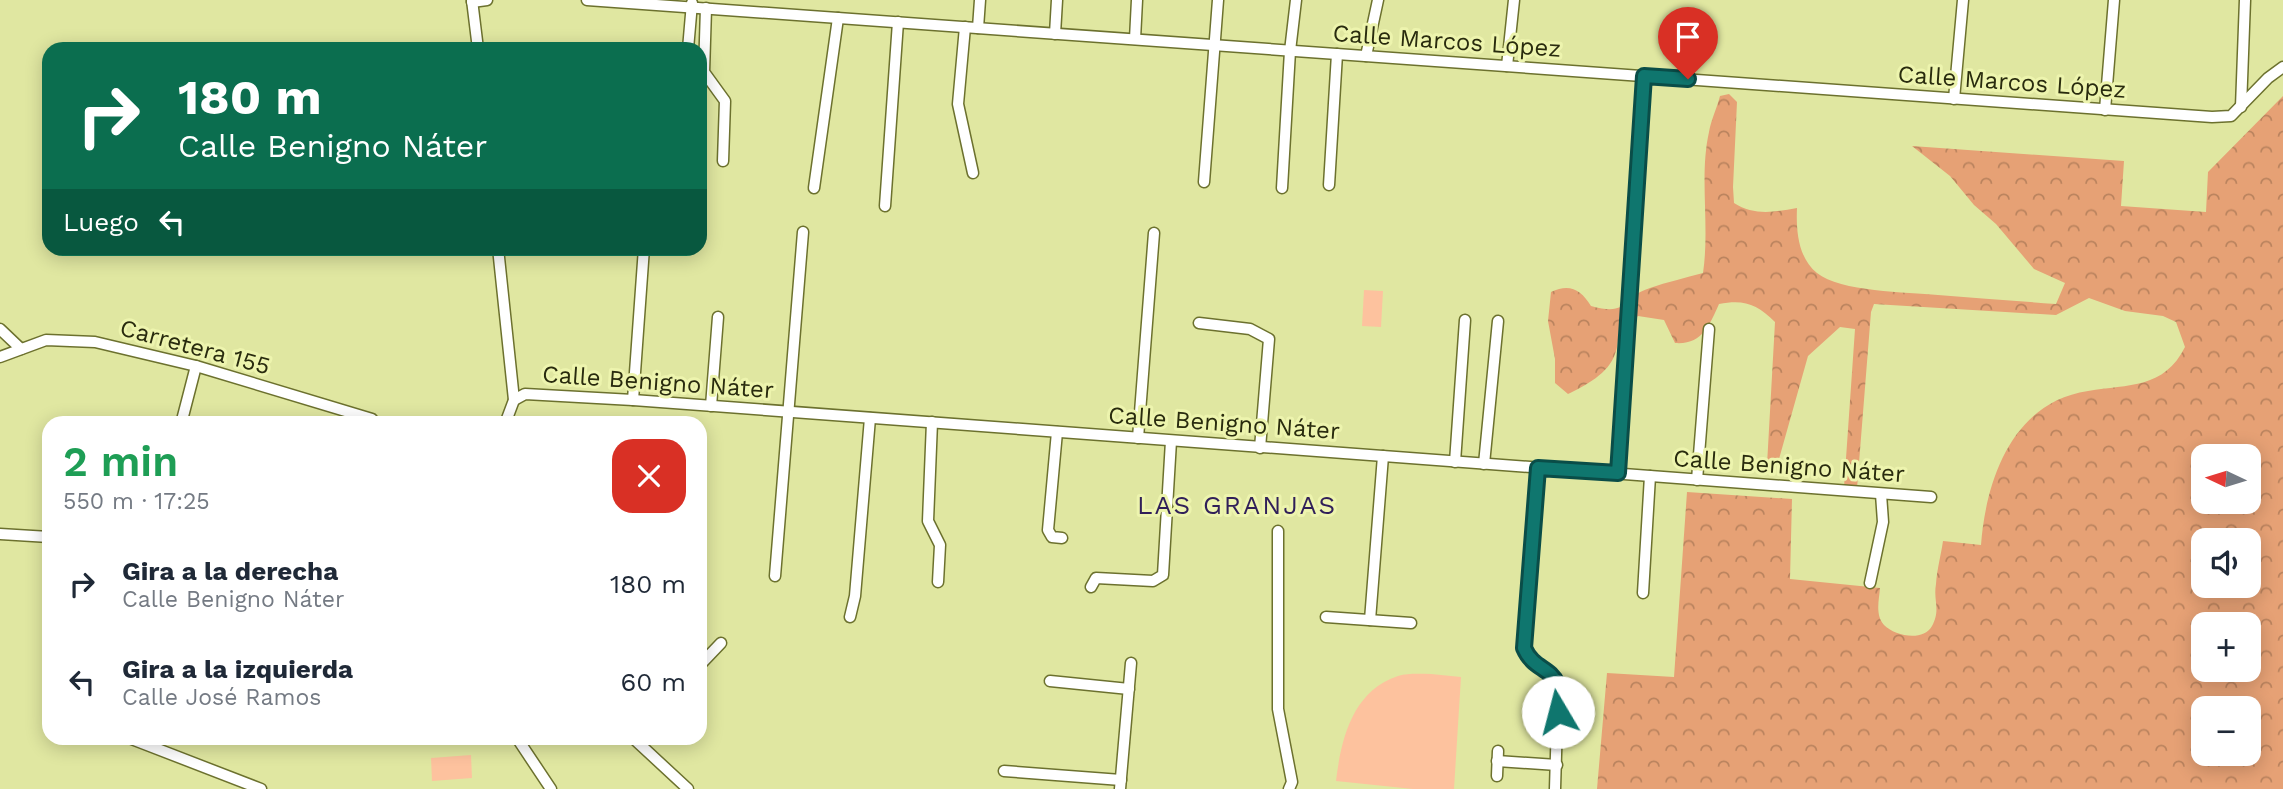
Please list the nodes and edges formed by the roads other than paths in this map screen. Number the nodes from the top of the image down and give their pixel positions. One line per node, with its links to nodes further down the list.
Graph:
1 (487, 0): 13 (street)
2 (587, 0): 14 (street, Calle Marcos López)
3 (980, 0): 19 (street)
4 (1057, 0): 20 (street)
5 (1137, 0): 21 (street)
6 (1218, 0): 25 (street)
7 (1296, 0): 26 (street)
8 (1378, 0): 28 (street)
9 (1514, 0): 29 (street)
10 (1963, 0): 33 (street)
11 (2114, 0): 35 (street)
12 (2245, 0): 34 (street)
13 (472, 1): 22 (street)
14 (692, 4): 15 (street, Calle Marcos López); 23 (street)
15 (706, 8): 16 (street, Calle Marcos López); 24 (street)
16 (838, 18): 17 (street, Calle Marcos López); 40 (street)
17 (898, 22): 18 (street, Calle Marcos López); 42 (street)
18 (965, 27): 19 (street, Calle Marcos López); 37 (street)
19 (978, 28): 20 (street, Calle Marcos López)
20 (1055, 34): 21 (street, Calle Marcos López)
21 (1135, 39): 25 (street, Calle Marcos López)
22 (477, 42)
23 (689, 42)
24 (705, 42)
25 (1214, 45): 26 (street, Calle Marcos López); 38 (street)
26 (1290, 51): 27 (street, Calle Marcos López); 41 (street)
27 (1337, 54): 28 (street, Calle Marcos López); 39 (street)
28 (1366, 56): 29 (street, Calle Marcos López)
29 (1507, 66): 32 (street, Calle Marcos López)
30 (2283, 67): 34 (street, Calle Marcos López)
31 (707, 76): 36 (street)
32 (1644, 76): 33 (street, Calle Marcos López); 73 (street)
33 (1954, 99): 35 (street, Calle Marcos López)
34 (2241, 107): 35 (street, Calle Marcos López)
35 (2105, 110)
36 (723, 161)
37 (973, 173)
38 (1204, 182)
39 (1329, 185)
40 (814, 188)
41 (1282, 188)
42 (885, 206)
43 (803, 232): 59 (street)
44 (1154, 233): 66 (street)
45 (499, 256): 56 (street)
46 (643, 256): 57 (street)
47 (718, 317): 58 (street)
48 (1465, 320): 70 (street)
49 (1498, 321): 71 (street)
50 (1199, 323): 68 (street)
51 (0, 329): 53 (street)
52 (1709, 329): 75 (street)
53 (21, 349): 54 (street, Carretera 155); 55 (street, Carretera 155)
54 (0, 357)
55 (196, 366): 60 (street); 61 (street, Carretera 155)
56 (514, 400): 57 (street, Calle Benigno Náter); 62 (street)
57 (633, 400): 58 (street, Calle Benigno Náter)
58 (711, 406): 59 (street, Calle Benigno Náter)
59 (788, 412): 63 (street, Calle Benigno Náter); 82 (street)
60 (183, 416)
61 (362, 416)
62 (508, 416)
63 (870, 418): 64 (street, Calle Benigno Náter); 87 (street)
64 (932, 422): 65 (street, Calle Benigno Náter); 83 (street)
65 (1057, 432): 66 (street, Calle Benigno Náter); 81 (street)
66 (1139, 438): 67 (street, Calle Benigno Náter)
67 (1171, 441): 68 (street, Calle Benigno Náter); 85 (street)
68 (1261, 448): 69 (street, Calle Benigno Náter)
69 (1383, 456): 70 (street, Calle Benigno Náter); 89 (street)
70 (1455, 462): 71 (street, Calle Benigno Náter)
71 (1484, 464): 72 (street, Calle Benigno Náter)
72 (1538, 468): 73 (street, Calle Benigno Náter); 99 (street)
73 (1618, 473): 74 (street, Calle Benigno Náter)
74 (1650, 476): 75 (street, Calle Benigno Náter); 86 (street)
75 (1697, 480): 76 (street, Calle Benigno Náter)
76 (1881, 494): 77 (street, Calle Benigno Náter); 84 (street)
77 (1931, 497)
78 (1278, 531): 106 (street)
79 (0, 534): 80 (street)
80 (42, 537)
81 (1062, 538)
82 (775, 576)
83 (938, 582)
84 (1870, 583)
85 (1091, 587)
86 (1643, 593)
87 (850, 617)
88 (1326, 617): 89 (street)
89 (1370, 620): 90 (street)
90 (1411, 623)
91 (721, 643): 92 (street)
92 (707, 658)
93 (1131, 663): 95 (street)
94 (1050, 681): 95 (street)
95 (1129, 689): 102 (street)
96 (147, 745): 103 (street)
97 (522, 745): 104 (street)
98 (641, 745): 105 (street)
99 (1558, 765): 101 (street); 107 (street)
100 (1004, 771): 102 (street)
101 (1497, 776)
102 (1120, 785)
103 (261, 789)
104 (551, 789)
105 (688, 789)
106 (1289, 789)
107 (1555, 789)

